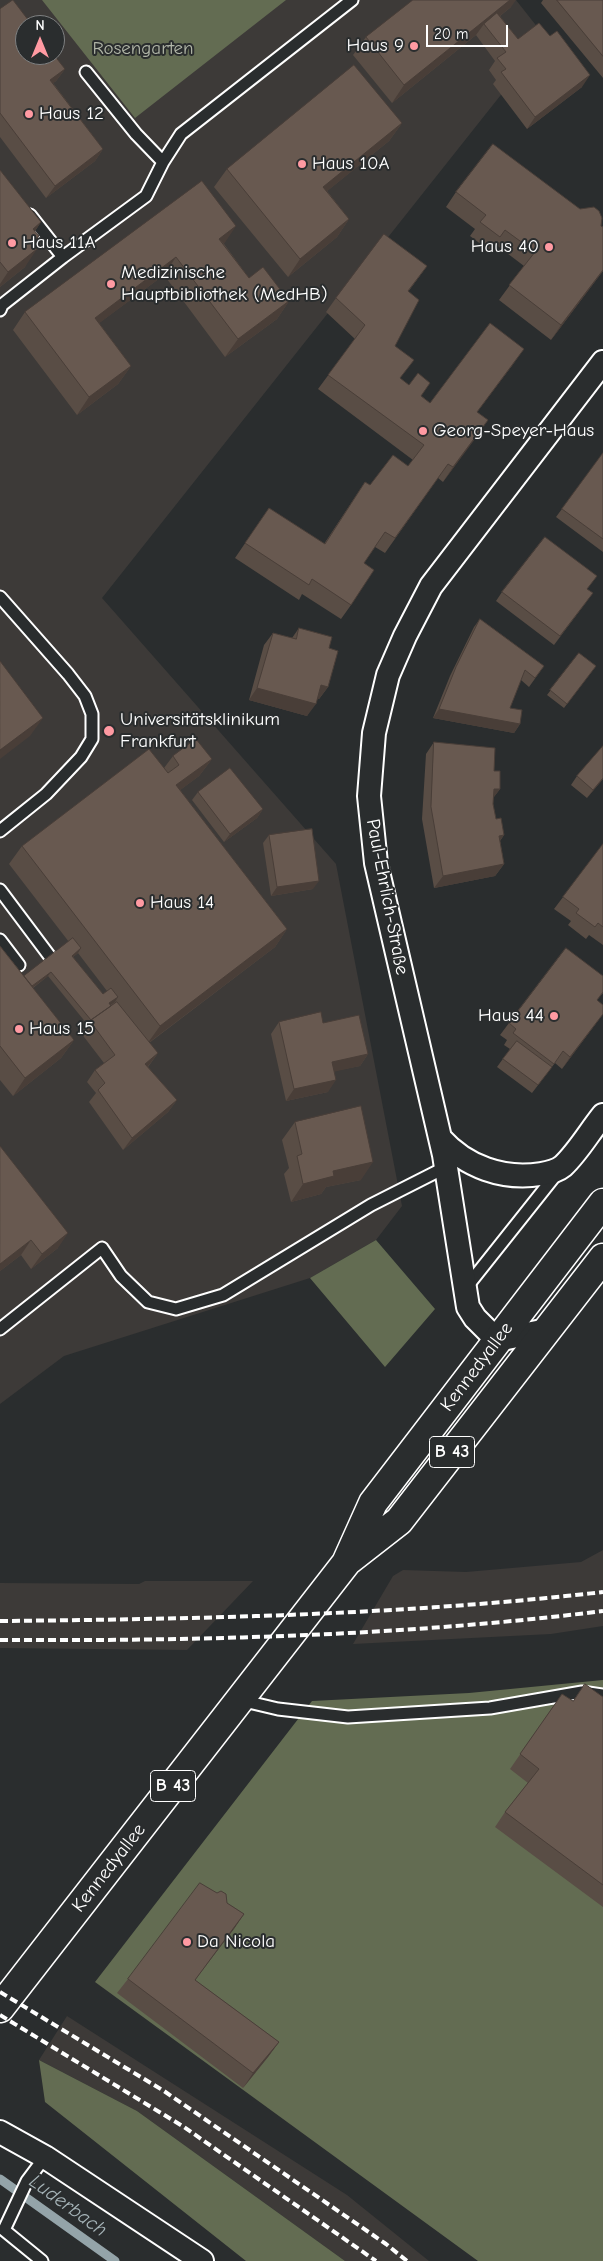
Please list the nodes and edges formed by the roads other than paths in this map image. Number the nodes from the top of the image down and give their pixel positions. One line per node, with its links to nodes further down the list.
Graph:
1 (352, 0): 3 (lane)
2 (86, 72): 3 (lane)
3 (163, 162): 5 (lane)
4 (22, 206): 5 (lane)
5 (63, 257): 6 (lane)
6 (0, 310)
7 (603, 362): 15 (street, Paul-Ehrlich-Straße)
8 (0, 598): 9 (lane)
9 (0, 831)
10 (0, 890): 12 (lane)
11 (0, 940): 13 (lane)
12 (51, 958)
13 (19, 965)
14 (603, 1115): 17 (street)
15 (440, 1138): 16 (street, Paul-Ehrlich-Straße); 17 (street)
16 (446, 1167): 20 (street, Paul-Ehrlich-Straße); 21 (lane)
17 (562, 1168): 20 (lane)
18 (603, 1203): 23 (main road, Kennedyallee / B 43)
19 (603, 1258): 22 (main road, Kennedyallee / B 43)
20 (464, 1290): 23 (street, Paul-Ehrlich-Straße)
21 (0, 1330)
22 (547, 1330): 23 (street); 24 (main road, Kennedyallee / B 43)
23 (497, 1340): 24 (main road, Kennedyallee / B 43)
24 (346, 1562): 26 (main road, Kennedyallee / B 43)
25 (603, 1695): 26 (lane)
26 (240, 1700): 27 (main road, Kennedyallee / B 43)
27 (0, 2008)
28 (0, 2132): 29 (street)
29 (45, 2157): 30 (lane); 31 (street)
30 (42, 2261)
31 (202, 2261)

